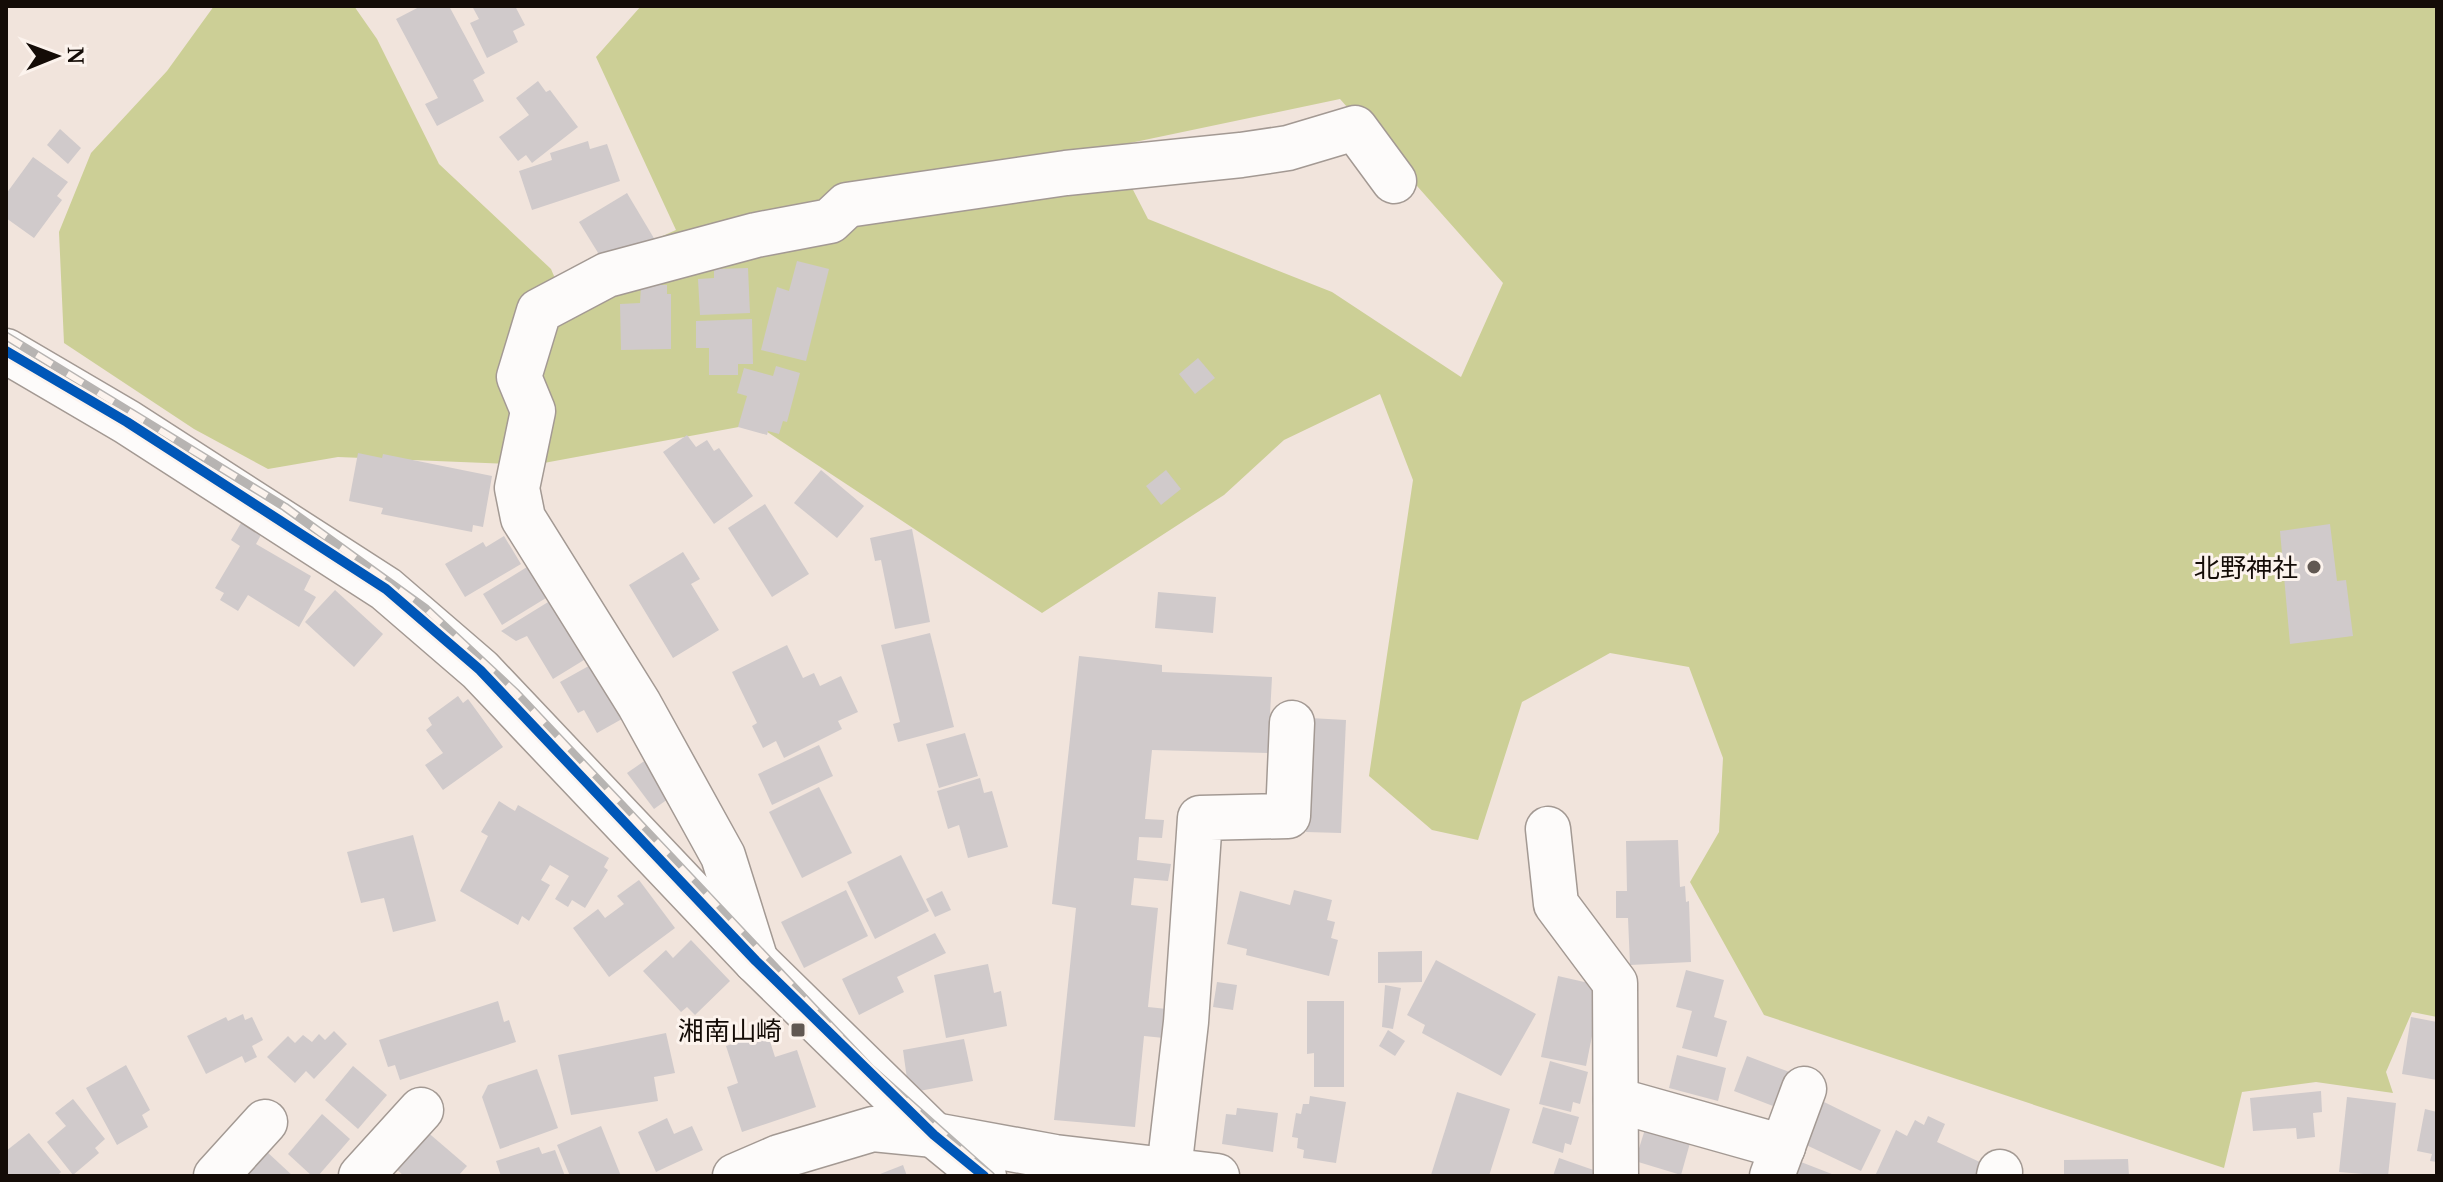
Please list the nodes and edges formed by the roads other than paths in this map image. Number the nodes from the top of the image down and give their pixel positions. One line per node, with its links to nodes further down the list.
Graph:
1 (1394, 181): 5 (street)
2 (6, 351): 5 (street)
3 (1292, 723): 12 (street)
4 (1548, 829): 7 (street)
5 (756, 961): 10 (street)
6 (1804, 1089): 11 (street)
7 (1616, 1100): 11 (street); 18 (street)
8 (421, 1110): 14 (street)
9 (265, 1122): 13 (street)
10 (934, 1135): 12 (street); 15 (street); 16 (street)
11 (1777, 1161)
12 (1169, 1170): 17 (street)
13 (216, 1176)
14 (361, 1176)
15 (735, 1176)
16 (984, 1176)
17 (1217, 1176)
18 (1616, 1176)

